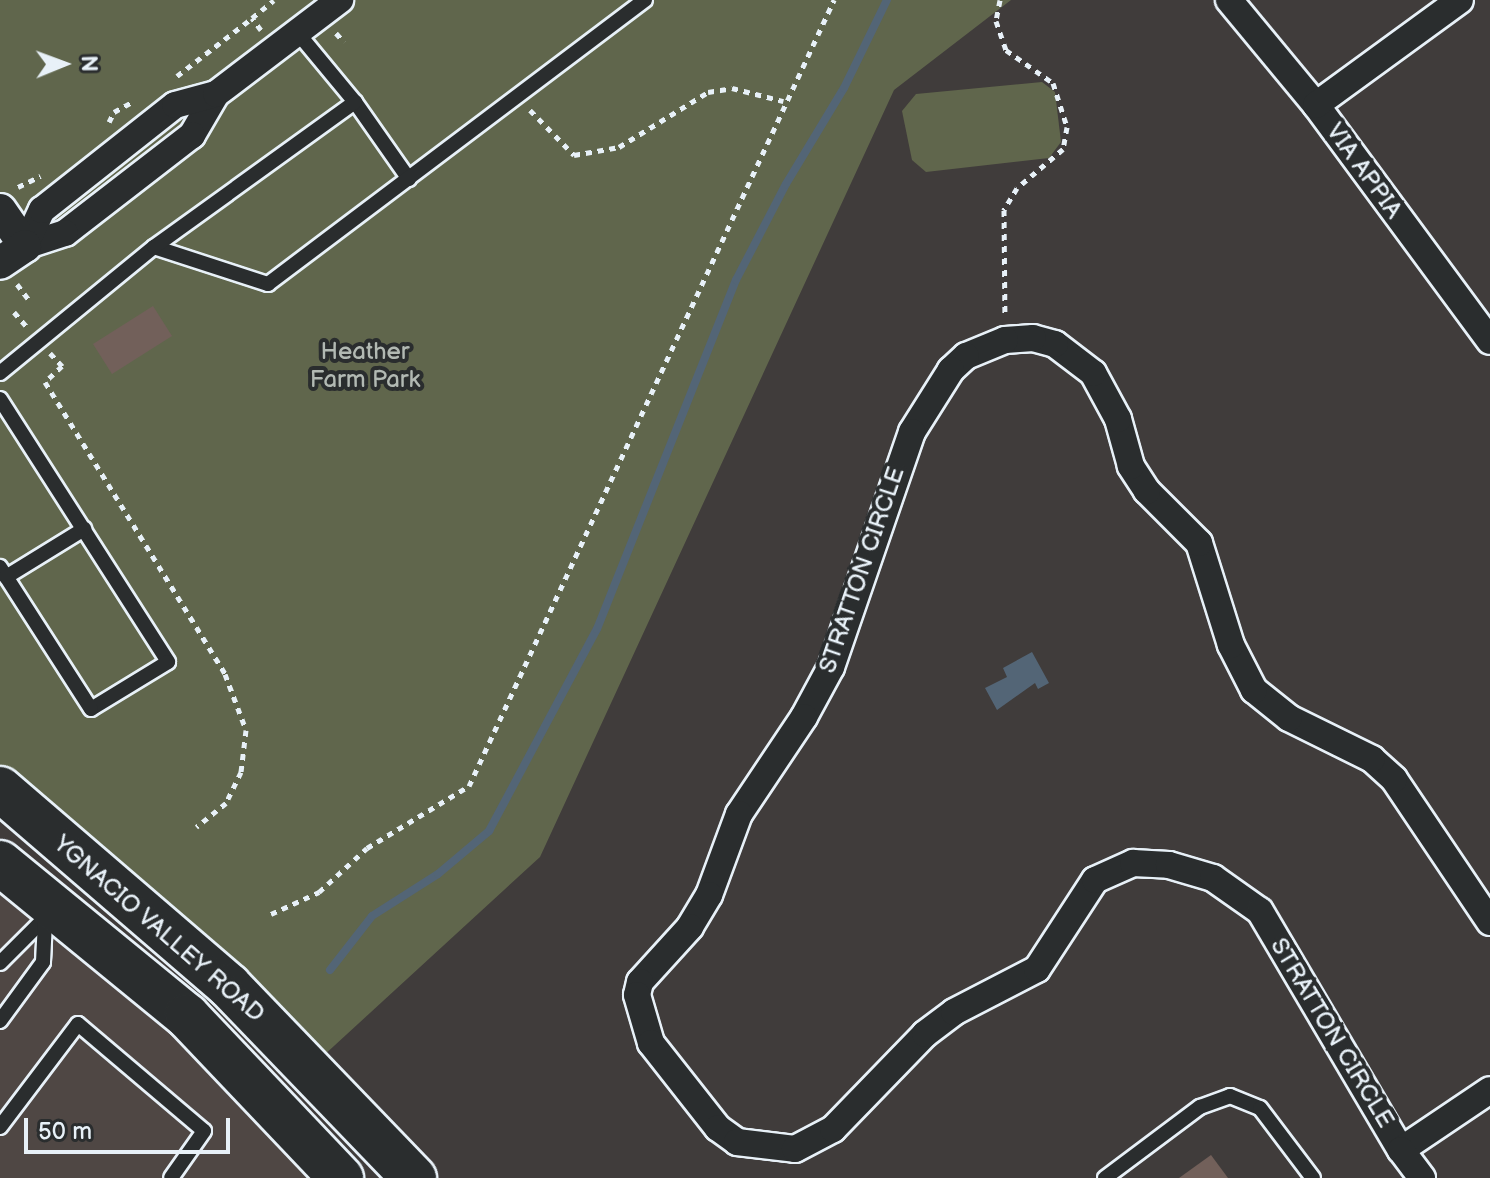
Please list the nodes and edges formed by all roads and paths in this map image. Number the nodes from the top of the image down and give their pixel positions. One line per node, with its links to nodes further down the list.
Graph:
1 (340, 0): 7 (street)
2 (645, 0): 8 (lane)
3 (834, 0): 9 (path)
4 (1000, 0): 17 (path)
5 (1229, 0): 11 (street)
6 (1460, 0): 11 (street, VIA APPIA)
7 (297, 32): 10 (lane); 15 (street)
8 (519, 97): 9 (path); 12 (lane)
9 (783, 101): 28 (path)
10 (355, 102): 12 (lane); 14 (lane)
11 (1316, 105): 19 (street, VIA APPIA)
12 (409, 179): 14 (lane)
13 (0, 210): 15 (street)
14 (154, 247): 18 (lane)
15 (12, 255)
16 (14, 312): 18 (path)
17 (1005, 340): 29 (street, STRATTON CIRCLE); 35 (street, STRATTON CIRCLE)
18 (39, 341): 20 (lane); 25 (path)
19 (1490, 341)
20 (0, 373)
21 (0, 399): 22 (lane)
22 (84, 529): 23 (lane); 23 (lane)
23 (3, 572)
24 (0, 789): 31 (highway, YGNACIO VALLEY ROAD)
25 (196, 827)
26 (0, 863): 27 (highway, YGNACIO VALLEY ROAD)
27 (49, 913): 30 (lane); 31 (highway); 32 (lane); 37 (highway, YGNACIO VALLEY ROAD)
28 (271, 914)
29 (1490, 922)
30 (0, 963)
31 (218, 977): 38 (highway, YGNACIO VALLEY ROAD)
32 (0, 1021)
33 (1490, 1090): 35 (street, STRATTON CIRCLE)
34 (0, 1127): 36 (lane)
35 (1401, 1150): 41 (street)
36 (171, 1178)
37 (341, 1178)
38 (414, 1178)
39 (1105, 1178): 40 (lane)
40 (1313, 1178)
41 (1422, 1178)

